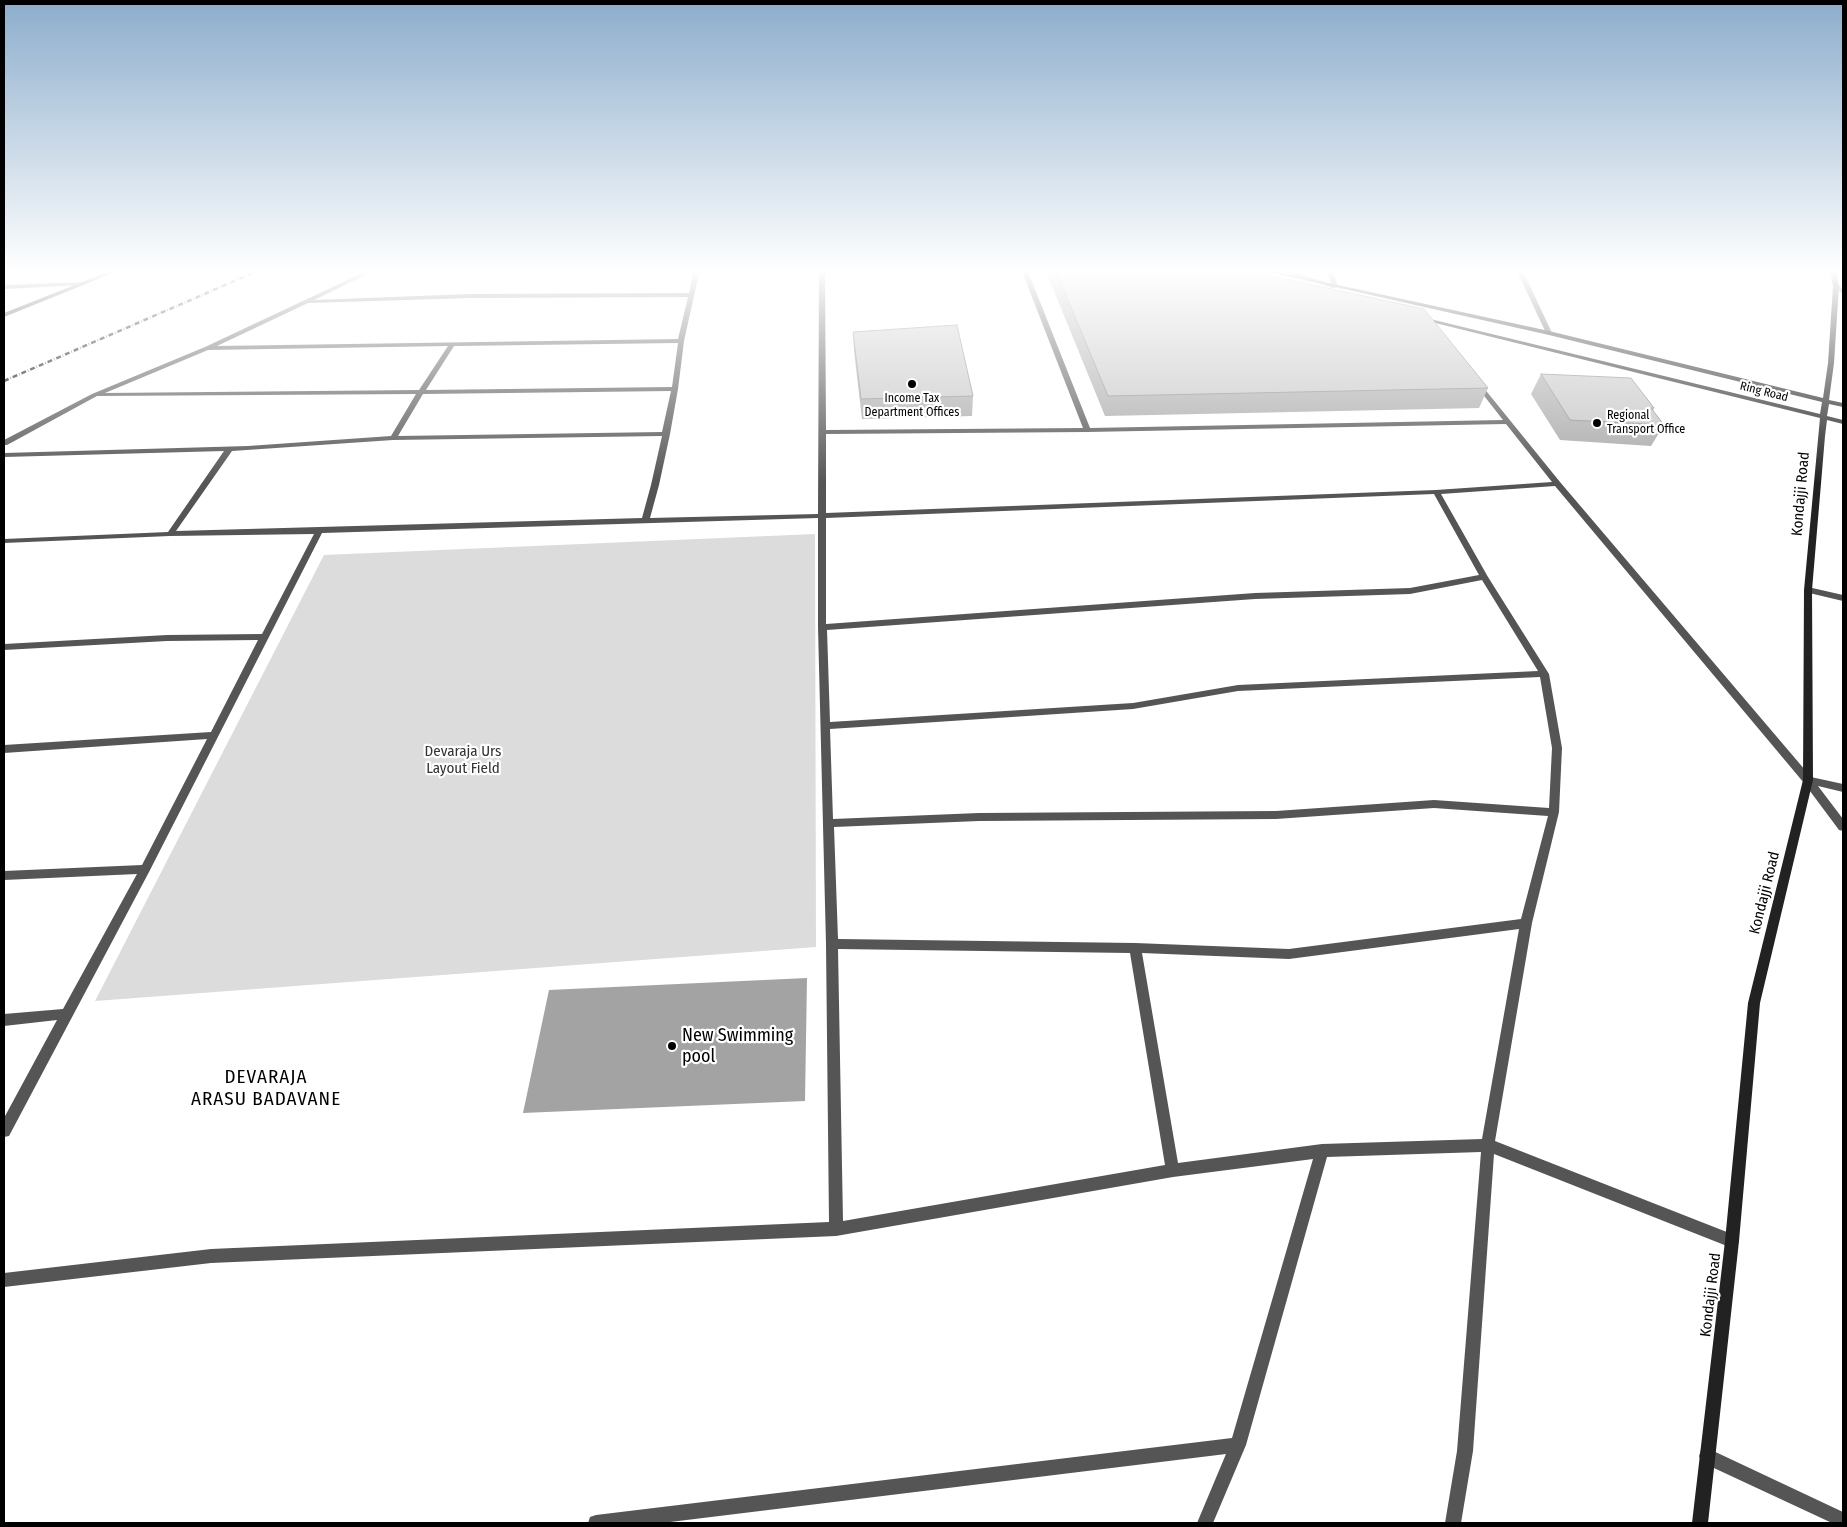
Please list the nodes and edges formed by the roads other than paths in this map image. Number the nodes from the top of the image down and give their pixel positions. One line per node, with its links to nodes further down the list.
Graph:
1 (223, 340): 9 (street)
2 (822, 340): 20 (street)
3 (1051, 340): 19 (street)
4 (1507, 340): 16 (street, Ring Road)
5 (1579, 340): 14 (street)
6 (1834, 340): 14 (street, Kondajji Road)
7 (681, 342): 8 (street); 11 (street)
8 (452, 345): 9 (street); 12 (street)
9 (207, 348): 13 (street)
10 (1473, 379): 17 (street)
11 (675, 389): 12 (street); 21 (street)
12 (421, 392): 13 (street); 22 (street)
13 (94, 395): 23 (street)
14 (1826, 401): 15 (street); 16 (street, Kondajji Road)
15 (1843, 404)
16 (1824, 418): 18 (street, Ring Road); 34 (street, Kondajji Road)
17 (1510, 422): 19 (street); 26 (street)
18 (1843, 422)
19 (1086, 430): 20 (street)
20 (822, 432): 28 (street)
21 (666, 434): 22 (street); 29 (street)
22 (393, 438): 24 (street)
23 (4, 443)
24 (229, 449): 25 (street); 31 (street)
25 (4, 455)
26 (1557, 484): 27 (street); 43 (street)
27 (1436, 492): 28 (street); 33 (street)
28 (822, 516): 29 (street); 36 (street)
29 (645, 520): 30 (street)
30 (319, 531): 31 (street); 37 (street)
31 (170, 534): 32 (street)
32 (4, 541)
33 (1484, 577): 36 (street); 39 (street)
34 (1808, 590): 35 (street); 43 (street, Kondajji Road)
35 (1843, 598)
36 (822, 627): 40 (street)
37 (264, 637): 38 (street); 41 (street)
38 (4, 647)
39 (1544, 674): 40 (street); 45 (street)
40 (825, 726): 46 (street)
41 (215, 735): 42 (street); 48 (street)
42 (4, 749)
43 (1808, 780): 44 (street); 47 (street); 60 (street, Kondajji Road)
44 (1843, 788)
45 (1554, 812): 46 (street); 50 (street)
46 (828, 823): 51 (street)
47 (1843, 827)
48 (145, 869): 49 (street); 53 (street)
49 (4, 875)
50 (1526, 923): 52 (street); 56 (street)
51 (832, 944): 52 (street); 59 (street)
52 (1135, 948): 58 (street)
53 (66, 1014): 54 (street); 55 (street)
54 (4, 1020)
55 (4, 1131)
56 (1488, 1145): 57 (street); 60 (street); 67 (street)
57 (1322, 1151): 58 (street); 62 (street)
58 (1173, 1170): 59 (street)
59 (836, 1229): 61 (street)
60 (1732, 1241): 63 (street, Kondajji Road)
61 (4, 1280)
62 (1238, 1445): 65 (street); 66 (street)
63 (1707, 1456): 64 (street); 68 (street, Kondajji Road)
64 (1843, 1520)
65 (596, 1523)
66 (1205, 1523)
67 (1453, 1523)
68 (1700, 1523)

